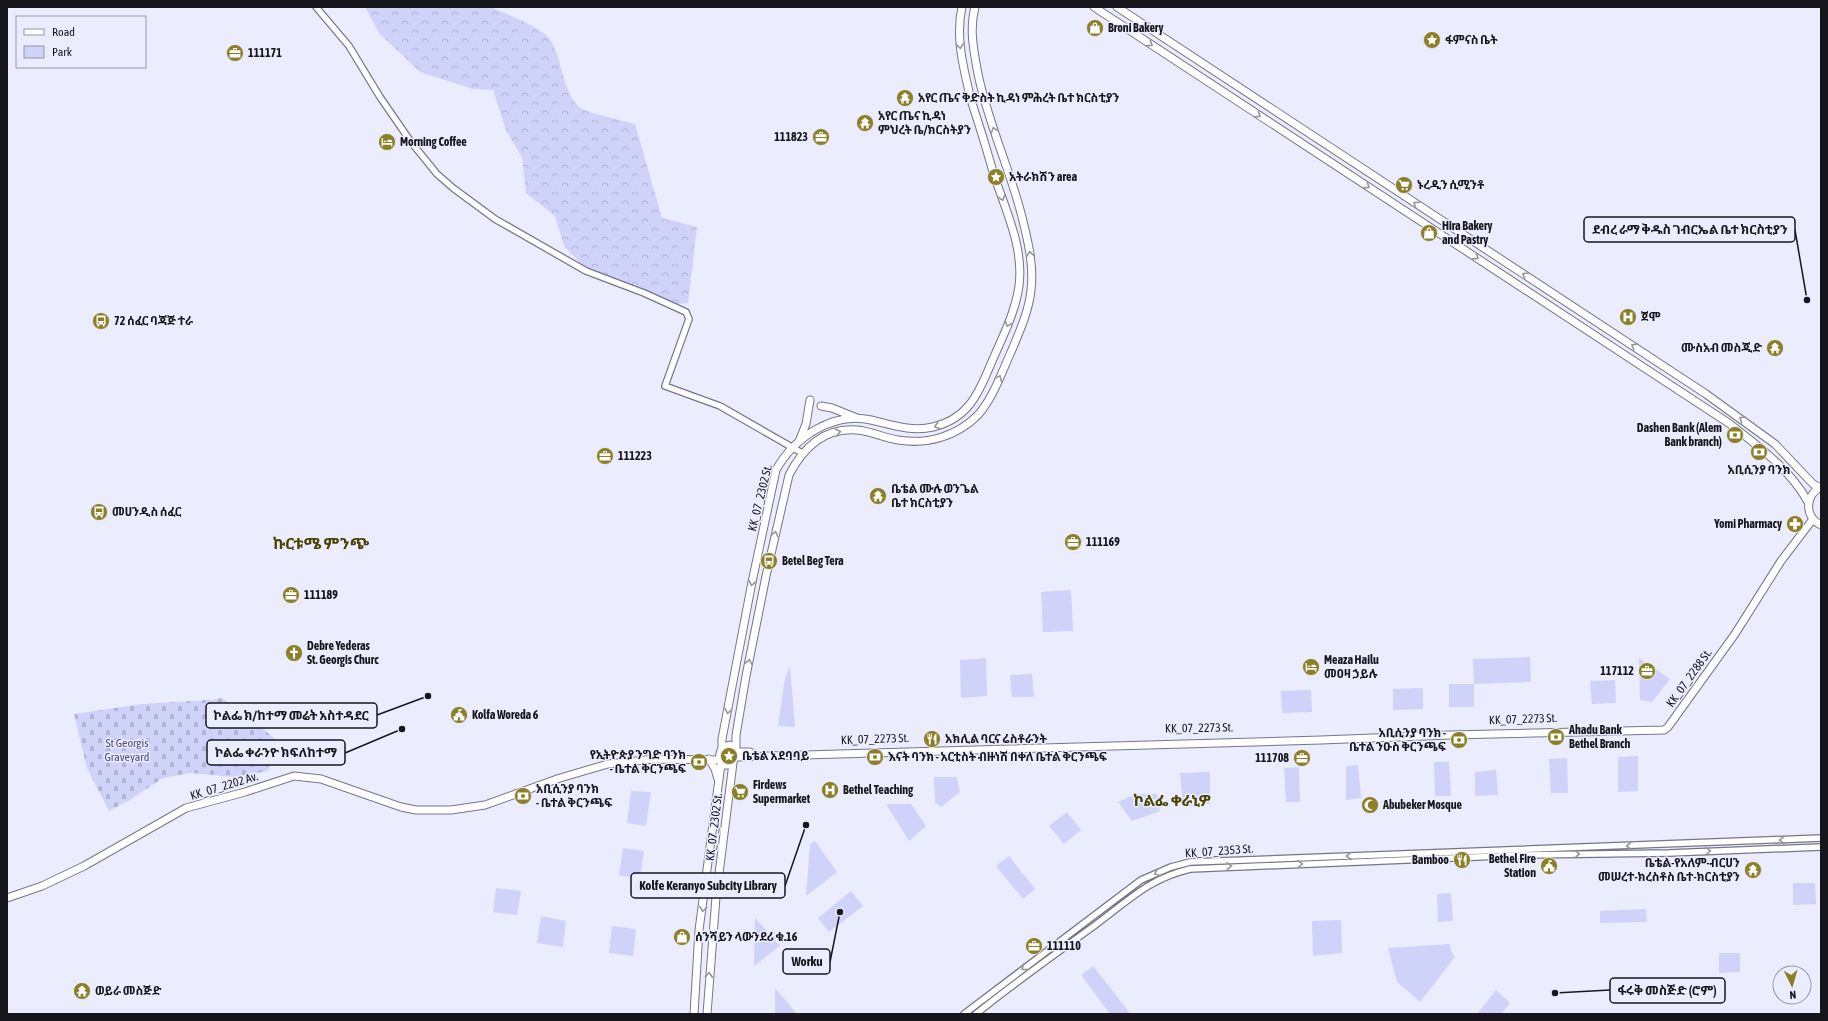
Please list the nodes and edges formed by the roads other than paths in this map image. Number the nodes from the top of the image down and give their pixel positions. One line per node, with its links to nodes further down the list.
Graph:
1 (316, 7): 10 (street)
2 (962, 7): 8 (main road, KK_07_2302 St., one-way to 8)
3 (975, 7): 11 (main road, KK_07_2302 St., one-way to 3)
4 (1094, 7): 13 (main road, one-way to 13)
5 (1117, 7): 12 (main road, one-way to 5)
6 (810, 400): 9 (main road)
7 (821, 406): 8 (main road)
8 (859, 418): 9 (main road, KK_07_2302 St.)
9 (800, 440): 10 (main road, KK_07_2302 St.)
10 (791, 447): 11 (street); 20 (main road, KK_07_2302 St., one-way to 20)
11 (802, 453): 18 (main road, KK_07_2302 St., one-way to 11)
12 (1820, 487): 13 (main road)
13 (1808, 502): 14 (main road)
14 (1811, 517): 15 (main road); 16 (main road, KK_07_2288 St.); 17 (main road, KK_07_2288 St.)
15 (1821, 525)
16 (1663, 727): 19 (main road, KK_07_2273 St.)
17 (1520, 733): 19 (main road, KK_07_2273 St.)
18 (735, 752): 19 (main road); 19 (main road); 20 (main road); 20 (main road); 21 (main road, KK_07_2302 St.)
19 (745, 754): 21 (main road)
20 (718, 755): 22 (main road, KK_07_2302 St.); 22 (main road); 26 (main road); 27 (main road, KK_07_2202 Av.)
21 (732, 773): 29 (main road, KK_07_2302 St., one-way to 21)
22 (719, 783): 28 (main road, KK_07_2302 St., one-way to 28)
23 (1821, 838): 25 (street, one-way to 25)
24 (1821, 847): 25 (street, one-way to 24)
25 (1558, 852): 30 (street, KK_07_2353 St., one-way to 30); 31 (street, KK_07_2353 St., one-way to 25)
26 (7, 894)
27 (7, 898)
28 (694, 1014)
29 (707, 1014)
30 (964, 1014)
31 (976, 1014)

